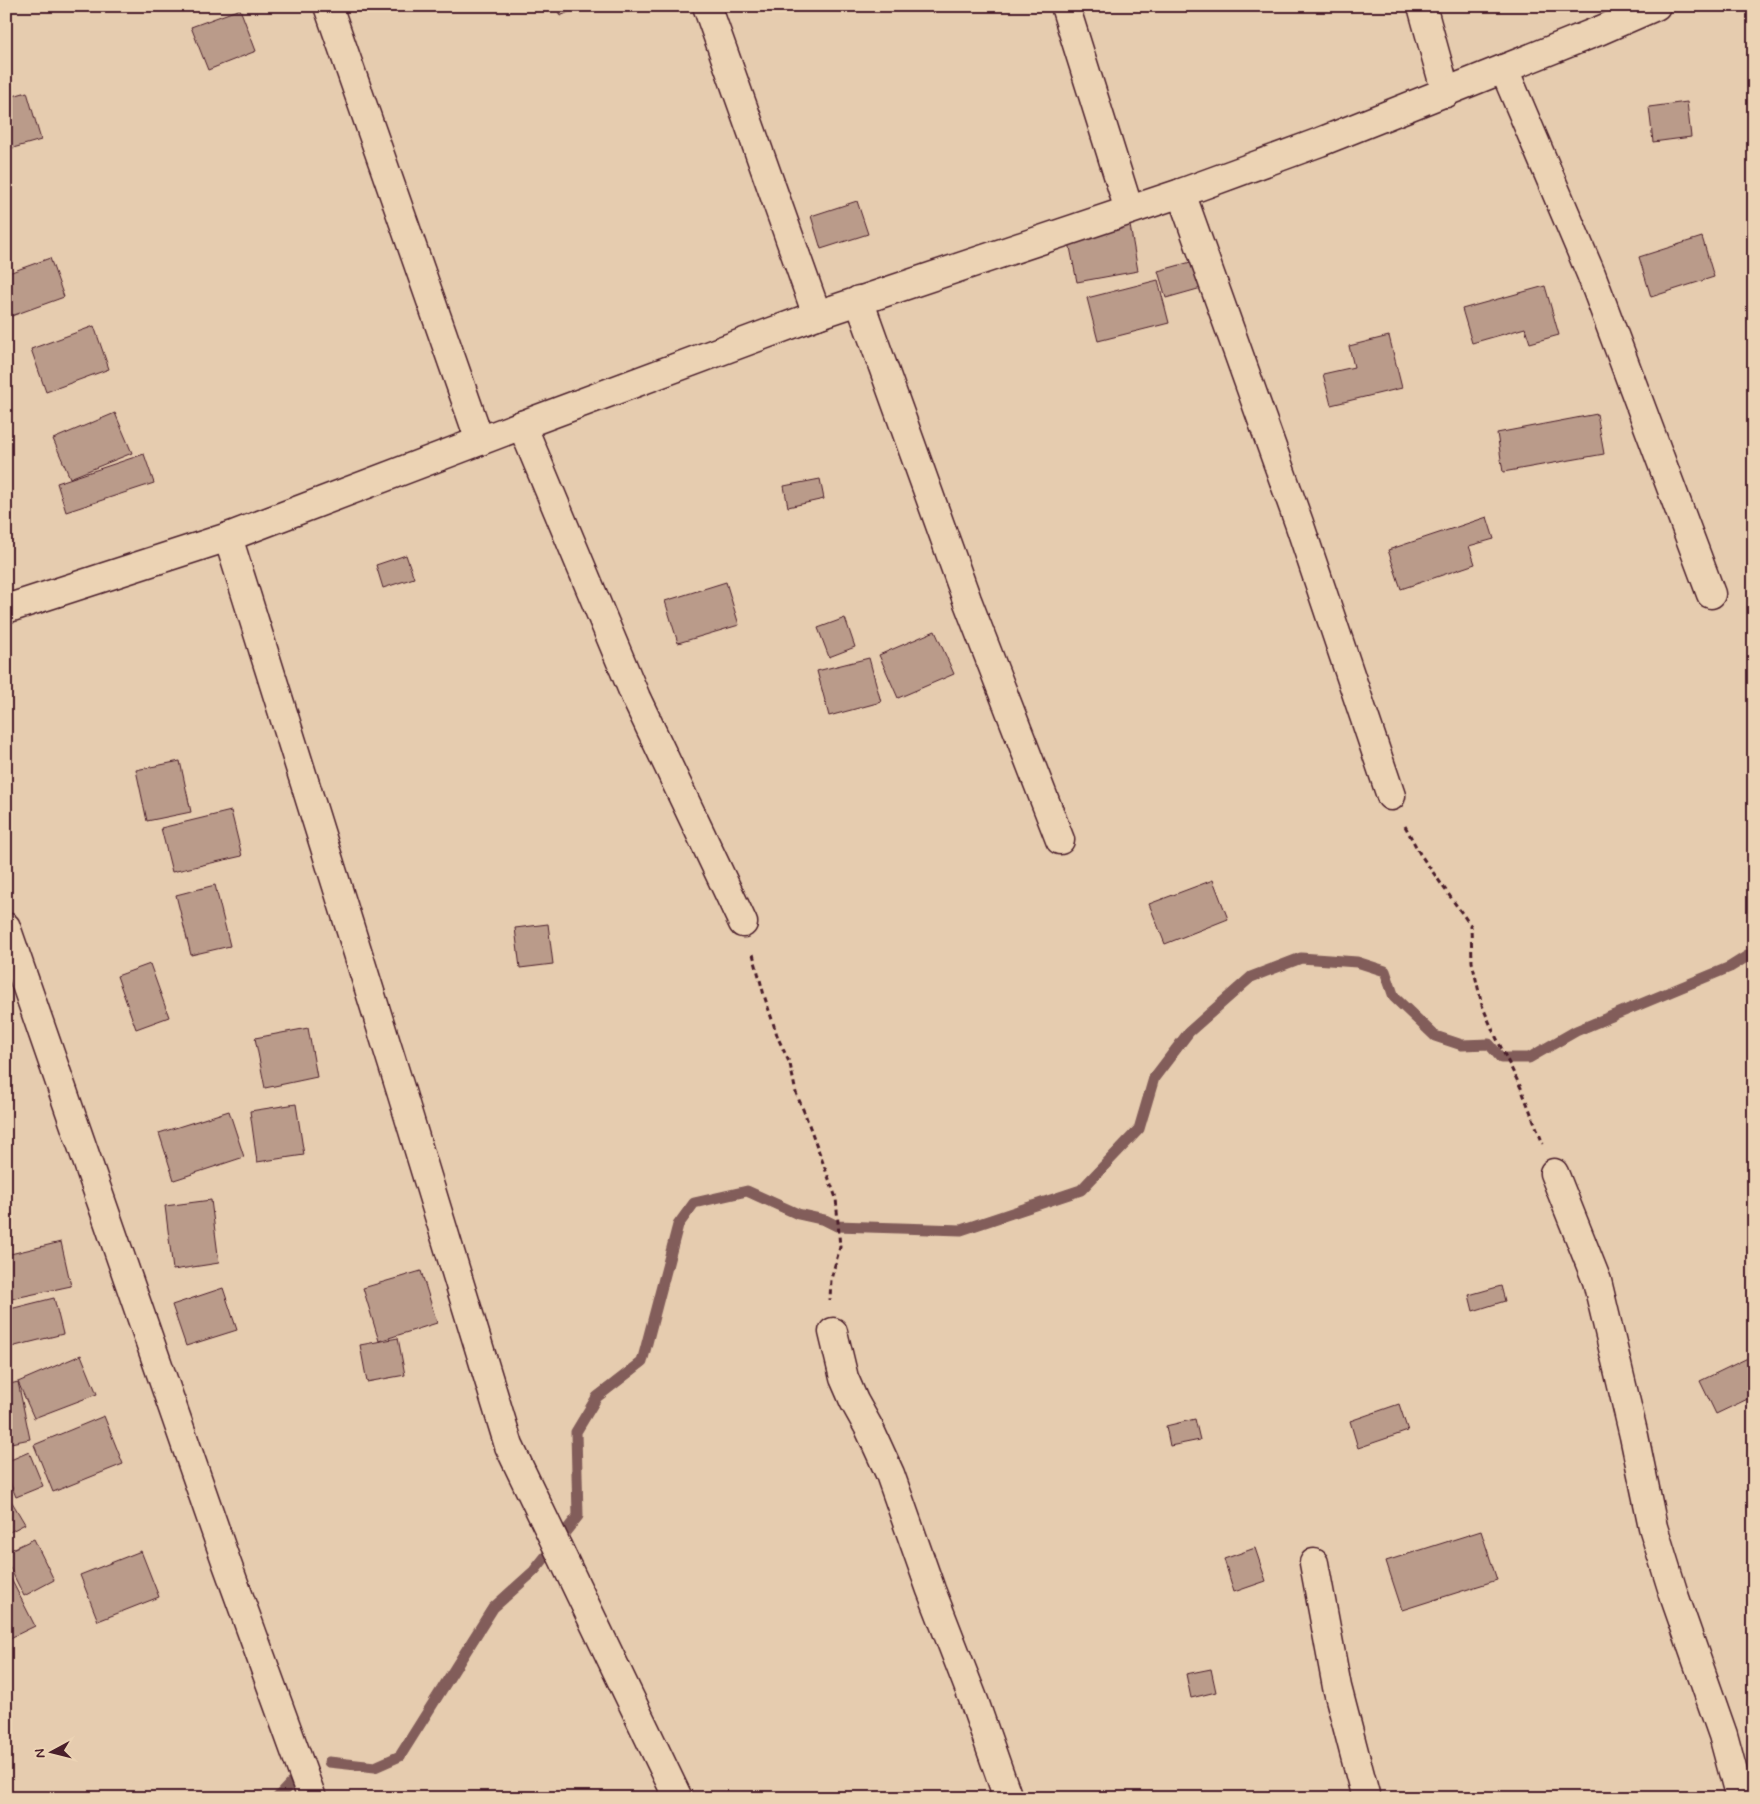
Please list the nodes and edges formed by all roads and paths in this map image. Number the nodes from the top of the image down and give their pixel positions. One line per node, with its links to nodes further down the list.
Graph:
1 (328, 6): 13 (street)
2 (707, 6): 11 (street)
3 (1065, 6): 9 (street)
4 (1422, 6): 7 (street)
5 (1656, 6): 6 (street)
6 (1504, 69): 7 (street); 15 (street)
7 (1446, 92): 8 (street)
8 (1181, 193): 9 (street); 17 (street)
9 (1129, 210): 10 (street)
10 (859, 300): 11 (street); 18 (street)
11 (817, 315): 12 (street)
12 (522, 425): 13 (street); 19 (street)
13 (480, 441): 14 (street)
14 (228, 537): 16 (street); 25 (street)
15 (1711, 594)
16 (8, 603)
17 (1391, 796): 21 (path)
18 (1060, 840)
19 (743, 923): 22 (path)
20 (6, 927): 24 (street)
21 (1554, 1173): 28 (street)
22 (833, 1332): 26 (street)
23 (1314, 1563): 27 (street)
24 (312, 1798)
25 (678, 1798)
26 (1008, 1798)
27 (1366, 1798)
28 (1740, 1798)

